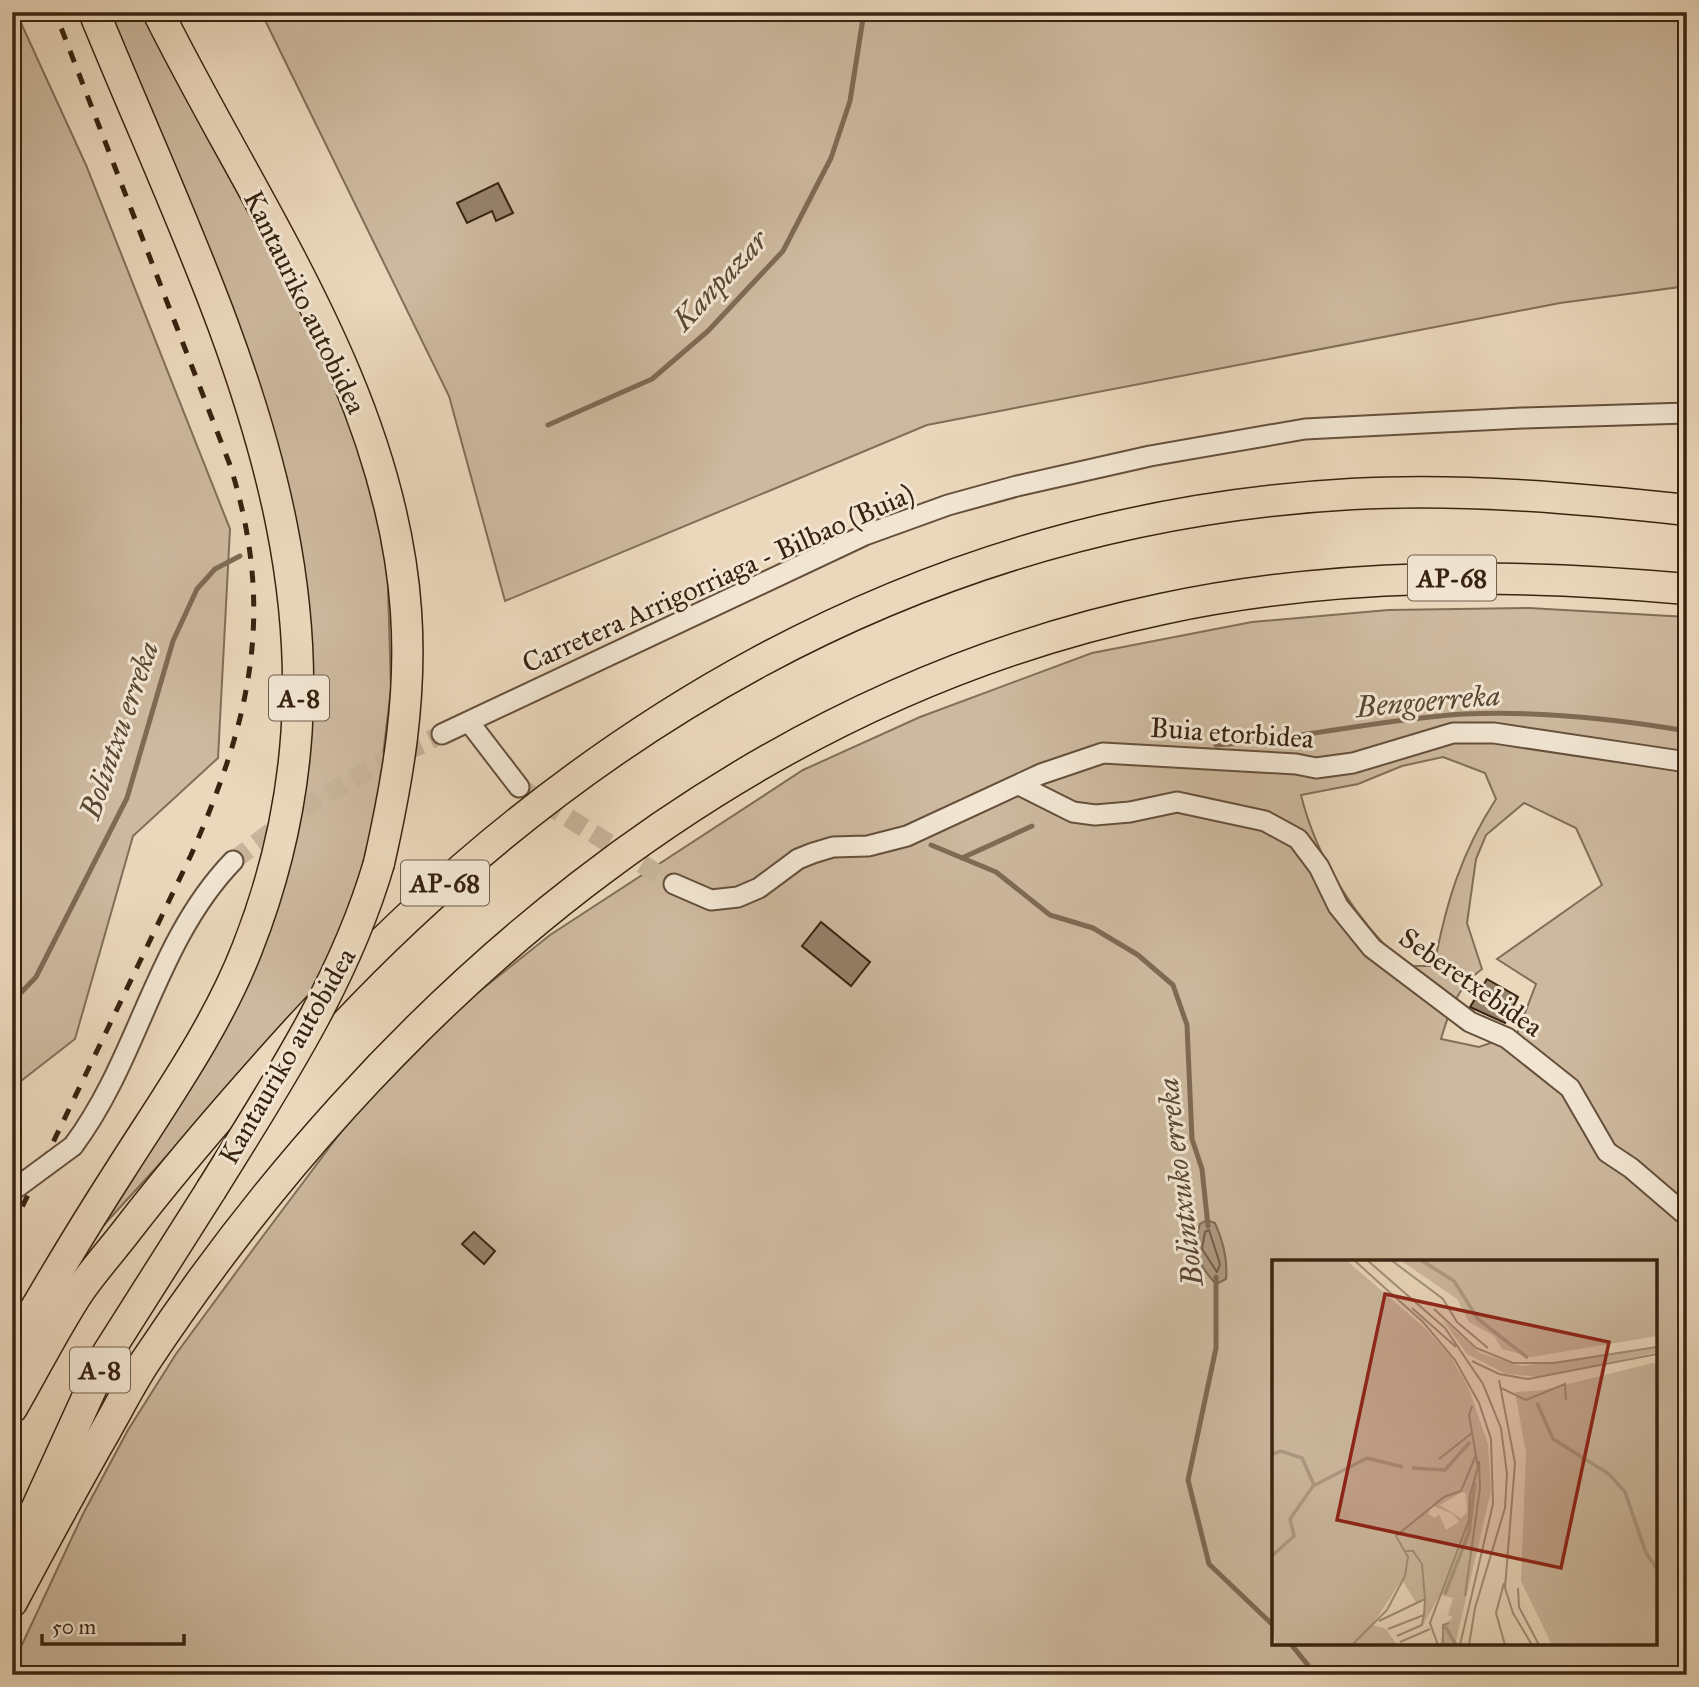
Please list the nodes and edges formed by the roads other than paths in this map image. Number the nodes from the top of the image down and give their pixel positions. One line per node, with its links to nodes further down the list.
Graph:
1 (94, 12): 15 (highway, A-8)
2 (158, 12): 17 (highway, Kantauriko autobidea / A-8, bridge)
3 (1687, 413): 6 (street, Carretera Arrigorriaga - Bilbao (Buia))
4 (1687, 510): 16 (highway, AP-68)
5 (1687, 589): 18 (highway, AP-68)
6 (469, 722): 7 (street, Carretera Arrigorriaga - Bilbao (Buia)); 10 (street)
7 (442, 734)
8 (1687, 762): 9 (street, Buia etorbidea)
9 (1019, 785): 12 (street, Buia etorbidea); 14 (street, Seberetxebidea)
10 (519, 787)
11 (233, 862): 13 (street, bridge)
12 (674, 884)
13 (12, 1191)
14 (1687, 1216)
15 (12, 1349)
16 (12, 1408)
17 (12, 1562)
18 (12, 1602)

